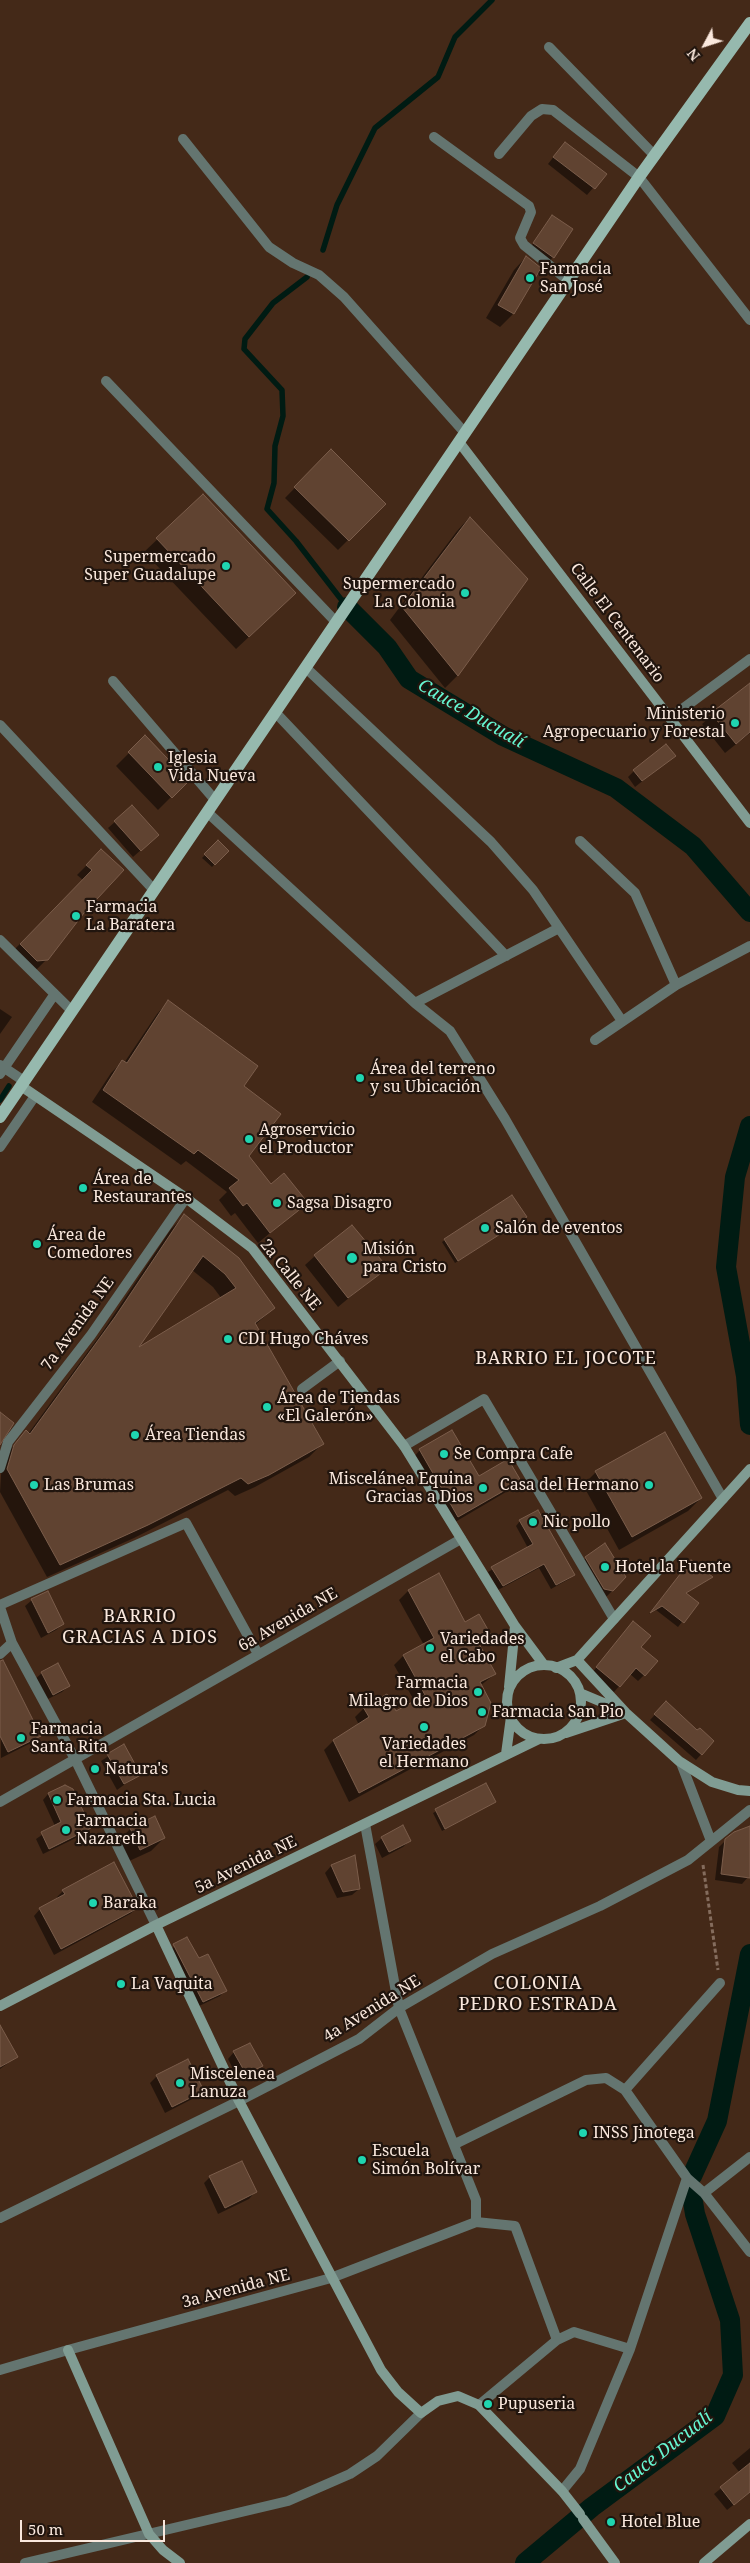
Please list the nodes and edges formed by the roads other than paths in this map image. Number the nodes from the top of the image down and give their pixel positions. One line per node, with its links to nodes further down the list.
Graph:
1 (750, 23): 6 (main road)
2 (549, 47): 6 (street)
3 (434, 137): 8 (street)
4 (183, 139): 11 (street)
5 (499, 154): 7 (street)
6 (654, 156): 7 (main road)
7 (639, 177): 8 (main road); 9 (street)
8 (569, 281): 11 (main road)
9 (750, 320)
10 (106, 381): 12 (street)
11 (462, 437): 12 (main road); 17 (street, Calle El Centenario)
12 (336, 622): 14 (main road)
13 (750, 659): 17 (street)
14 (306, 668): 16 (main road); 24 (street)
15 (112, 681): 19 (street)
16 (275, 712): 19 (main road); 27 (street)
17 (670, 718): 21 (street, Calle El Centenario)
18 (0, 725): 23 (street)
19 (215, 800): 20 (main road)
20 (207, 812): 23 (main road); 30 (street)
21 (750, 823)
22 (580, 841): 28 (street)
23 (154, 890): 31 (main road)
24 (559, 928): 27 (street); 32 (street)
25 (0, 940): 29 (street)
26 (750, 946): 28 (street)
27 (506, 956): 30 (street)
28 (676, 985): 32 (street)
29 (54, 995): 31 (street); 34 (street)
30 (416, 1003): 45 (street)
31 (72, 1011): 35 (main road)
32 (622, 1021): 33 (street)
33 (595, 1040)
34 (1, 1069): 35 (street)
35 (22, 1084): 36 (street, 2a Calle NE); 37 (main road)
36 (35, 1096): 38 (street); 39 (street, 2a Calle NE)
37 (0, 1116)
38 (0, 1147)
39 (186, 1198): 40 (street, 2a Calle NE); 43 (street, 7a Avenida NE)
40 (340, 1361): 41 (street); 42 (street, 2a Calle NE)
41 (302, 1389)
42 (404, 1446): 46 (street, 2a Calle NE); 48 (street)
43 (0, 1468)
44 (749, 1470): 45 (street)
45 (723, 1499): 48 (street)
46 (461, 1539): 49 (street, 2a Calle NE); 52 (street, 6a Avenida NE)
47 (0, 1606): 50 (street); 52 (street)
48 (614, 1619): 53 (street)
49 (515, 1626): 54 (street, 2a Calle NE); 58 (street)
50 (12, 1644): 51 (street); 64 (street)
51 (0, 1654)
52 (258, 1654): 64 (street, 6a Avenida NE)
53 (577, 1660): 55 (street); 56 (street); 59 (street)
54 (544, 1665): 55 (street); 58 (street)
55 (556, 1668): 56 (street)
56 (575, 1682): 57 (street)
57 (580, 1693): 59 (street); 61 (street)
58 (509, 1694): 60 (street)
59 (626, 1713): 61 (street); 65 (street)
60 (511, 1717): 62 (street); 63 (street)
61 (563, 1734): 62 (street)
62 (539, 1738): 63 (street, 5a Avenida NE)
63 (506, 1754): 69 (street, 5a Avenida NE)
64 (76, 1761): 67 (street, 6a Avenida NE); 71 (street)
65 (681, 1763): 66 (street); 70 (street)
66 (750, 1791)
67 (0, 1802)
68 (750, 1810): 70 (street, 4a Avenida NE)
69 (364, 1824): 71 (street, 5a Avenida NE); 74 (street)
70 (711, 1841): 74 (street, 4a Avenida NE)
71 (156, 1926): 73 (street, 5a Avenida NE); 76 (street)
72 (720, 1983): 75 (street)
73 (0, 2006)
74 (400, 2008): 76 (street, 4a Avenida NE); 77 (street)
75 (625, 2090): 77 (street); 79 (street)
76 (239, 2102): 81 (street, 4a Avenida NE); 84 (street)
77 (455, 2144): 82 (street)
78 (750, 2157): 80 (street)
79 (687, 2178): 80 (street); 86 (street)
80 (704, 2193): 83 (street)
81 (0, 2218)
82 (476, 2222): 84 (street, 3a Avenida NE); 85 (street)
83 (750, 2252)
84 (332, 2278): 87 (street, 3a Avenida NE); 90 (street)
85 (557, 2340): 86 (street); 89 (street)
86 (630, 2349): 91 (street)
87 (68, 2350): 88 (street, 3a Avenida NE); 93 (street)
88 (0, 2370)
89 (480, 2405): 90 (street); 91 (street)
90 (420, 2413): 93 (street)
91 (562, 2491): 96 (street)
92 (750, 2524): 97 (street)
93 (149, 2534): 94 (street); 95 (street)
94 (25, 2563)
95 (180, 2563)
96 (615, 2563)
97 (704, 2563)

